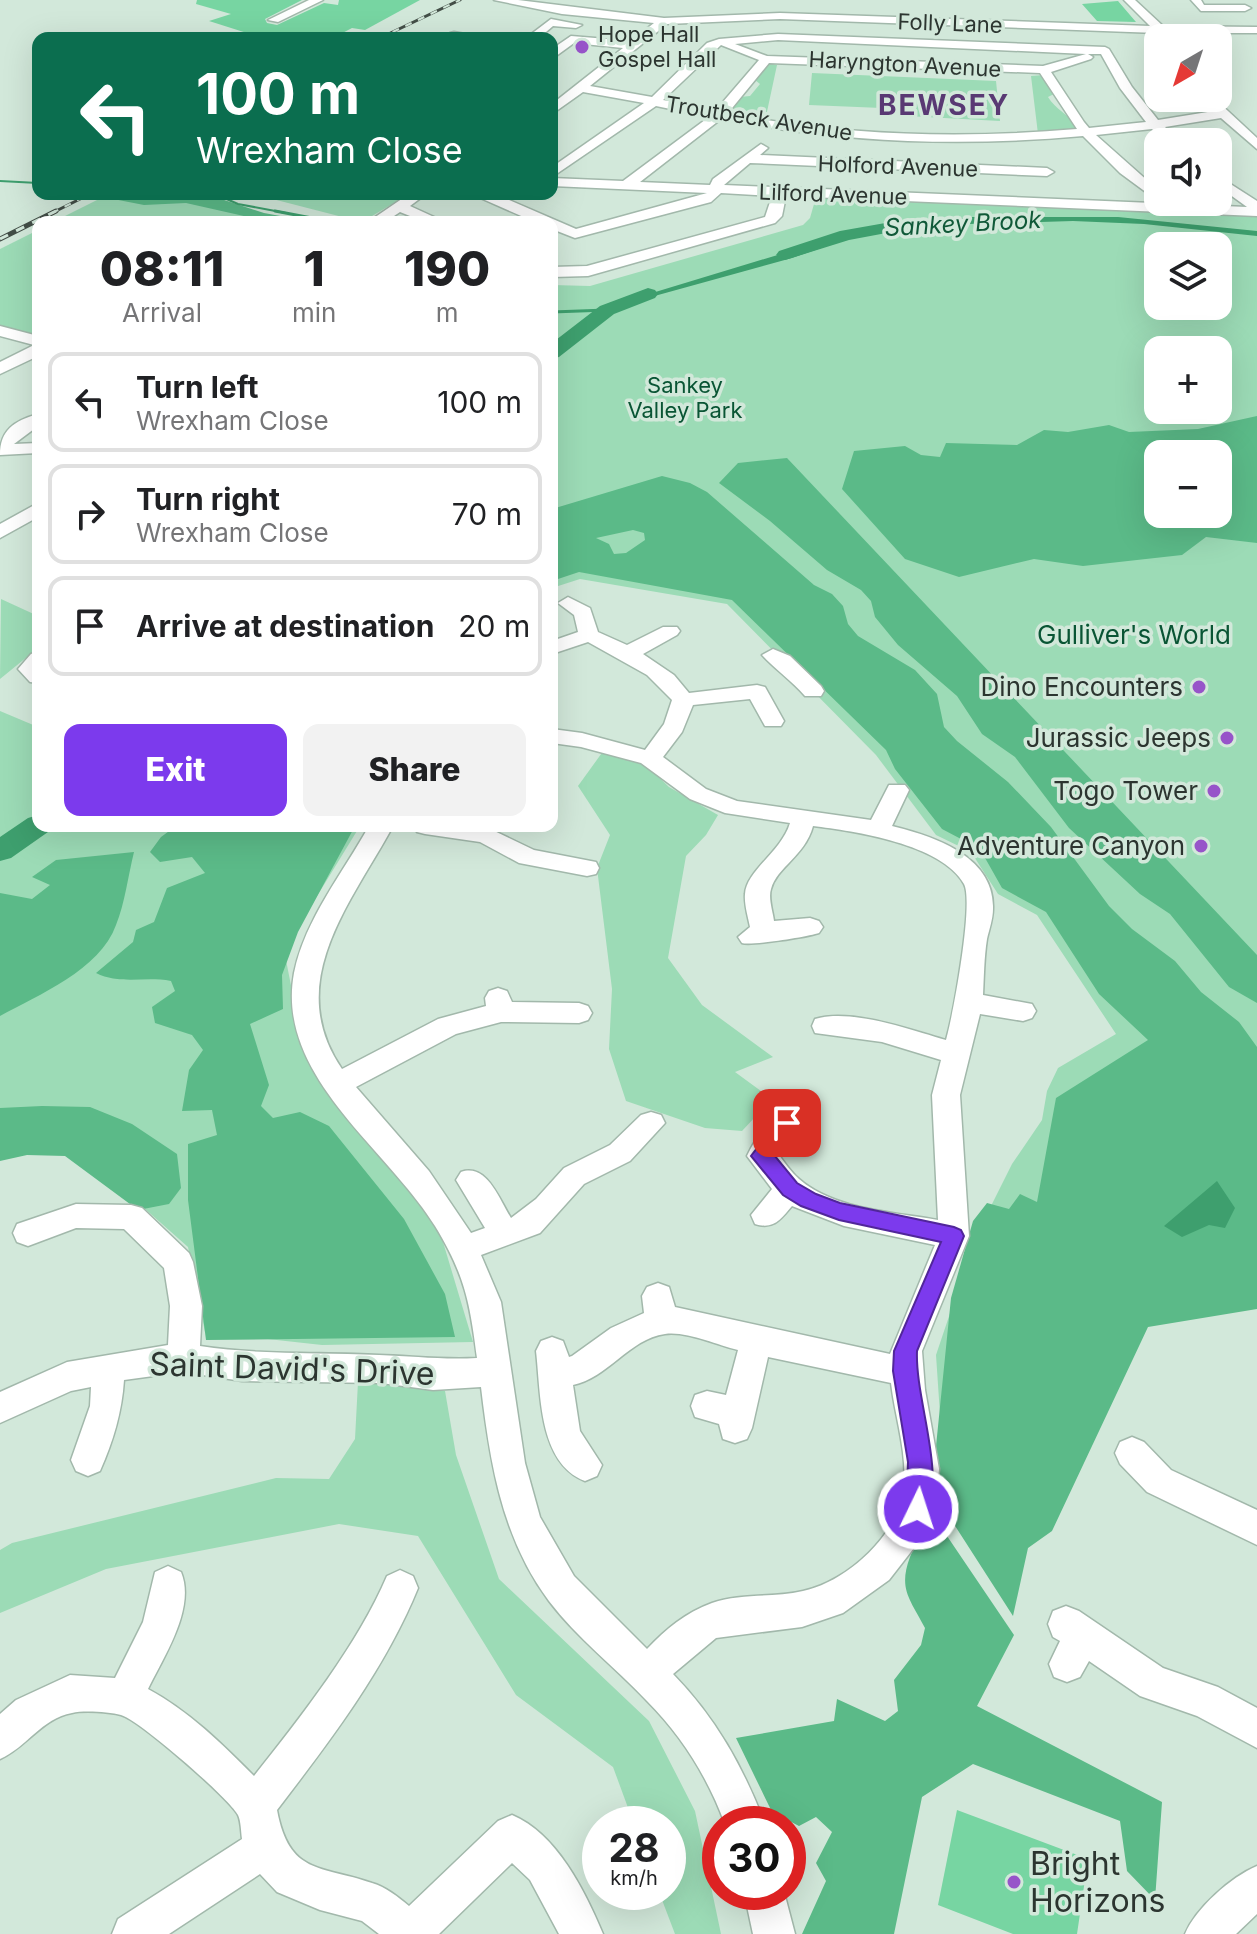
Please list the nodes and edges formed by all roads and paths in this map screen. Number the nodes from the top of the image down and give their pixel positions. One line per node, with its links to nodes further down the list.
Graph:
1 (318, 0): 13 (street)
2 (1129, 0): 17 (street)
3 (1196, 0): 8 (street)
4 (503, 1): 9 (street)
5 (768, 1): 10 (street)
6 (818, 3): 11 (street)
7 (696, 6): 18 (street)
8 (1245, 8)
9 (601, 15): 15 (street); 16 (street)
10 (757, 17): 11 (street, Folly Lane); 18 (street, Folly Lane)
11 (808, 17): 12 (street, Folly Lane)
12 (901, 17): 22 (street, Folly Lane); 25 (street)
13 (274, 20)
14 (533, 20): 15 (street)
15 (551, 22): 20 (street)
16 (662, 24): 18 (street, Folly Lane); 26 (street)
17 (1144, 24)
18 (689, 27)
19 (1257, 30): 21 (street, Folly Lane)
20 (539, 32)
21 (1232, 32)
22 (1144, 36)
23 (704, 37): 24 (street, Haryngton Avenue)
24 (719, 42): 25 (street); 30 (street, Haryngton Avenue); 34 (street)
25 (905, 42): 29 (street)
26 (633, 45): 28 (street); 32 (street)
27 (1122, 46): 29 (street)
28 (558, 50)
29 (1105, 51): 31 (street); 37 (street)
30 (766, 59): 31 (street, Haryngton Avenue); 36 (street)
31 (1044, 70): 40 (street)
32 (583, 88): 33 (street); 34 (street, Troutbeck Avenue)
33 (558, 100)
34 (655, 101): 36 (street, Troutbeck Avenue); 44 (street)
35 (1221, 114): 37 (street, Troutbeck Avenue); 42 (street)
36 (718, 115): 38 (street, Troutbeck Avenue); 48 (street)
37 (1156, 125): 39 (street); 40 (street, Troutbeck Avenue)
38 (784, 126): 41 (street, Troutbeck Avenue); 43 (street)
39 (1159, 128)
40 (1087, 134): 41 (street, Troutbeck Avenue); 47 (street)
41 (1019, 138): 45 (street)
42 (1257, 145)
43 (749, 159): 45 (street, Holford Avenue); 49 (street)
44 (558, 169)
45 (1047, 172): 54 (street)
46 (558, 182): 48 (street, Lilford Avenue)
47 (1144, 185)
48 (625, 186): 49 (street, Lilford Avenue)
49 (715, 189): 51 (street, Lilford Avenue); 62 (street)
50 (1232, 191): 58 (street)
51 (780, 192): 54 (street, Lilford Avenue); 62 (street)
52 (410, 200): 56 (street)
53 (497, 200): 61 (street)
54 (1082, 204): 55 (street, Lilford Avenue)
55 (1144, 205)
56 (400, 207): 59 (street); 60 (street)
57 (1232, 209): 58 (street, Lilford Avenue)
58 (1257, 210)
59 (385, 216)
60 (423, 216)
61 (534, 216)
62 (565, 257)
63 (0, 331): 64 (street)
64 (32, 339)
65 (32, 352): 66 (street)
66 (0, 369)
67 (32, 423): 69 (street)
68 (32, 448): 69 (street)
69 (0, 450)
70 (32, 513): 71 (street)
71 (18, 522): 72 (street); 73 (street)
72 (32, 527)
73 (0, 532)
74 (568, 603): 76 (street)
75 (670, 631): 78 (street)
76 (589, 635): 77 (street); 78 (street)
77 (558, 646)
78 (627, 653): 81 (street)
79 (773, 655): 80 (street)
80 (757, 692): 81 (street); 82 (street)
81 (683, 700): 84 (street)
82 (773, 721)
83 (558, 737): 84 (street)
84 (649, 758): 86 (street)
85 (897, 790): 87 (street)
86 (803, 819): 87 (street); 91 (street)
87 (878, 829): 92 (street)
88 (378, 832): 97 (street)
89 (466, 832): 90 (street)
90 (587, 868)
91 (810, 927)
92 (969, 1003): 94 (street); 96 (street)
93 (586, 1010): 97 (street)
94 (1024, 1011)
95 (822, 1027): 96 (street)
96 (957, 1054): 105 (street)
97 (338, 1084): 106 (street)
98 (784, 1118): 101 (street)
99 (651, 1123): 104 (street)
100 (473, 1175): 104 (street)
101 (790, 1189): 102 (street); 105 (street)
102 (766, 1215)
103 (28, 1233): 108 (street)
104 (505, 1234): 106 (street)
105 (954, 1236): 110 (street)
106 (463, 1249): 111 (street)
107 (756, 1341): 110 (street); 113 (street); 116 (street)
108 (183, 1358): 109 (street, Saint David's Drive); 111 (street, Saint David's Drive)
109 (108, 1368): 112 (street, Saint David's Drive); 115 (street)
110 (905, 1371): 121 (street)
111 (496, 1372): 121 (street)
112 (0, 1408)
113 (727, 1416)
114 (1129, 1448): 117 (street)
115 (88, 1460)
116 (585, 1465)
117 (1257, 1528)
118 (168, 1584): 122 (street)
119 (400, 1588): 125 (street)
120 (1072, 1641): 123 (street)
121 (647, 1675): 126 (street)
122 (125, 1697): 124 (street); 125 (street)
123 (1257, 1729)
124 (0, 1740)
125 (256, 1805): 127 (street)
126 (738, 1806)
127 (264, 1848): 130 (street); 131 (street)
128 (1257, 1886): 134 (street)
129 (768, 1910): 133 (street)
130 (412, 1933): 132 (street)
131 (133, 1934)
132 (582, 1934)
133 (774, 1934)
134 (1206, 1934)

